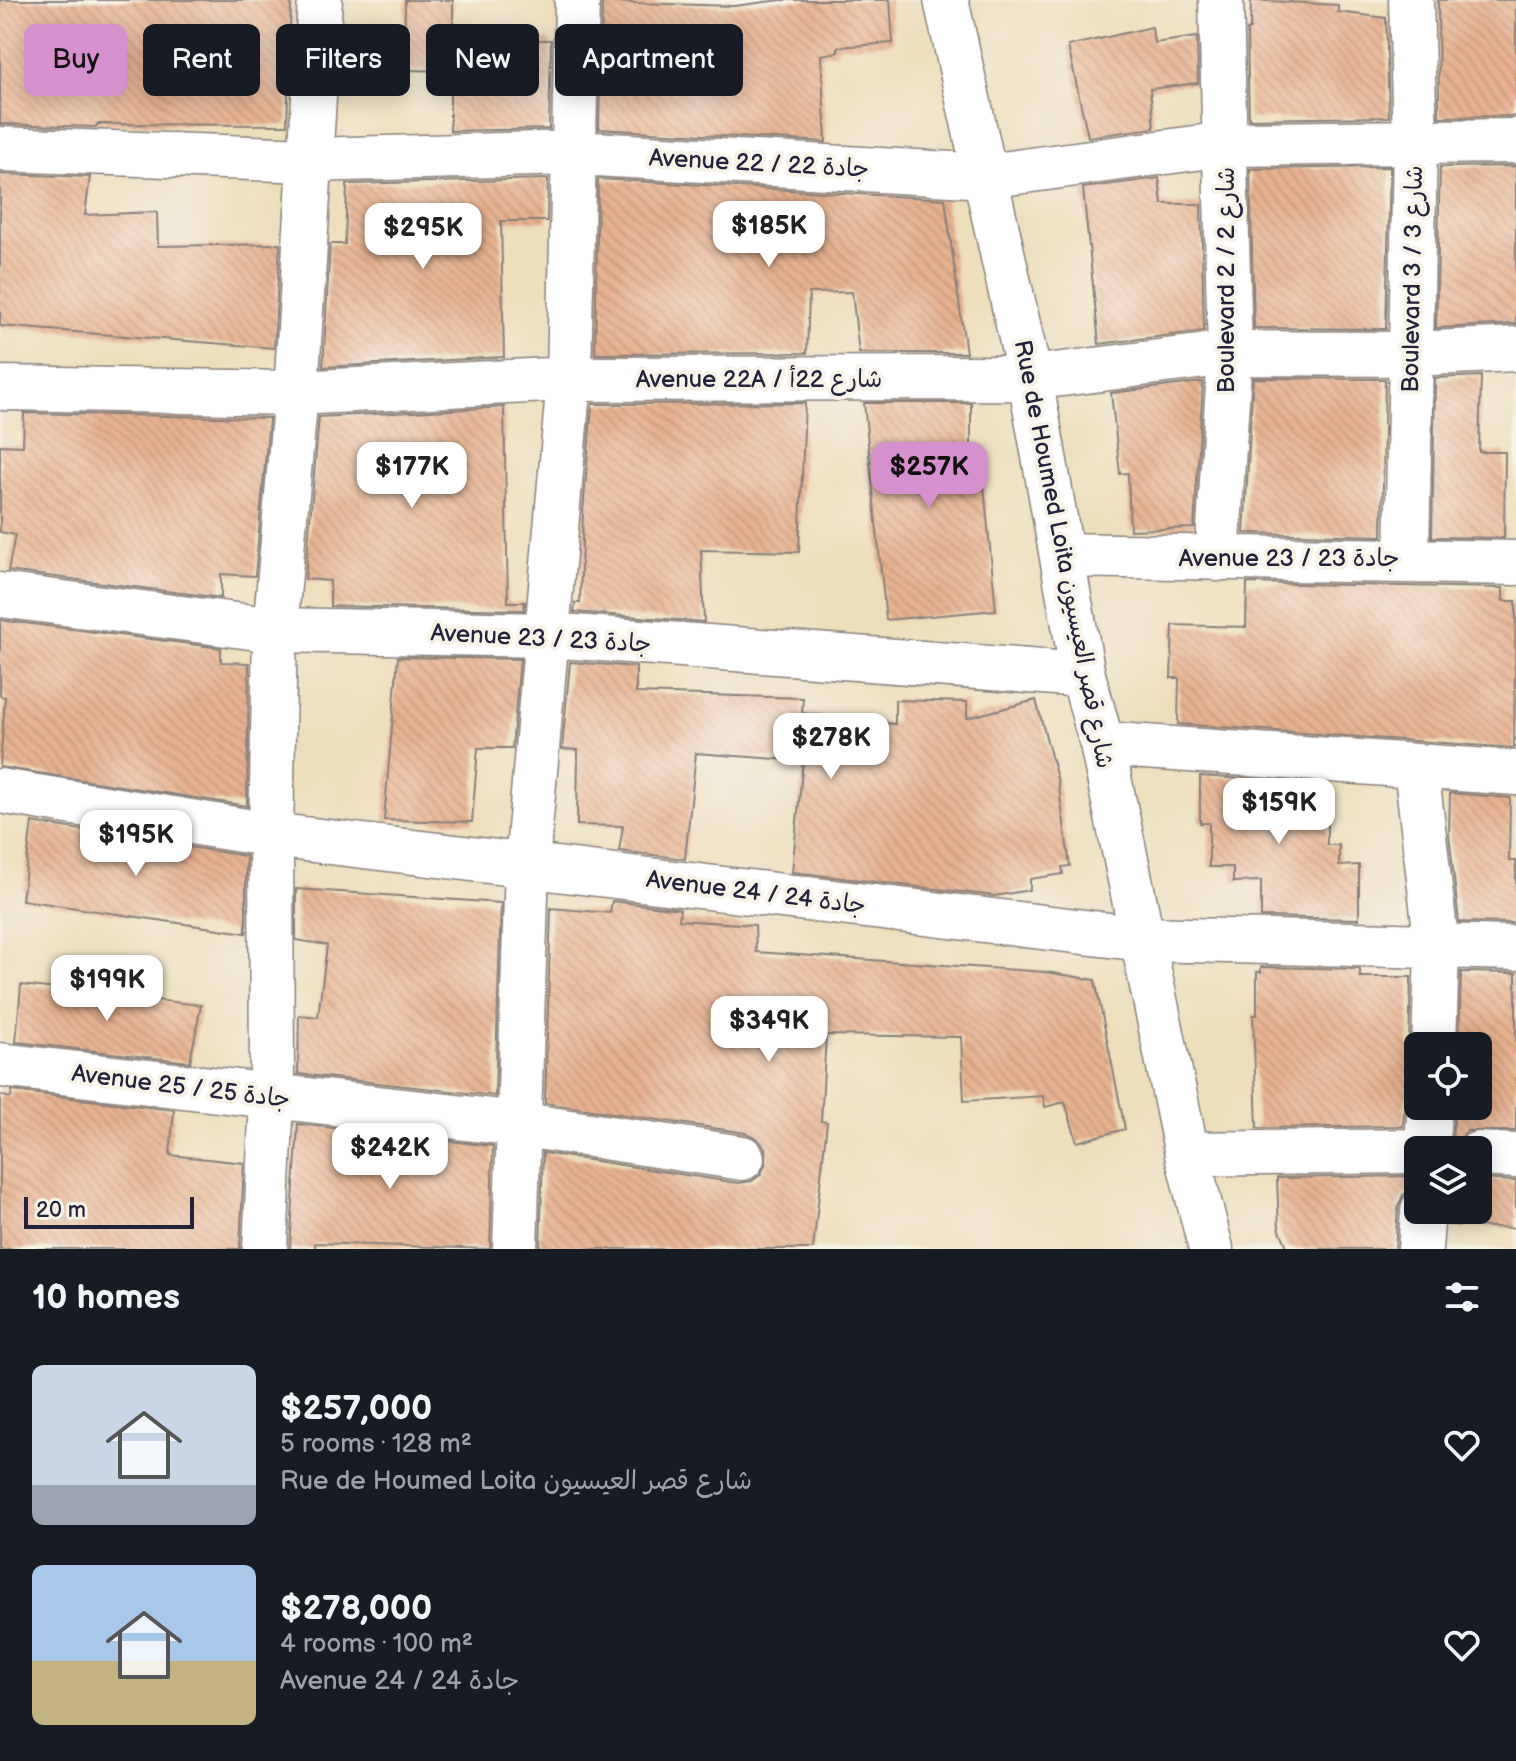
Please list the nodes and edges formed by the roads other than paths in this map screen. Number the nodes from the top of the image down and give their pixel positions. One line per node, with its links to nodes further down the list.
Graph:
1 (320, 0): 11 (street)
2 (577, 0): 10 (street)
3 (946, 0): 12 (street, Rue de Houmed Loita شارع قصر العيسيون)
4 (1221, 0): 8 (street, Boulevard 2 / شارع 2)
5 (1411, 0): 7 (street, Boulevard 3 / شارع 3)
6 (1516, 141): 7 (street, Avenue 22 / جادة 22)
7 (1415, 142): 8 (street, Avenue 22 / جادة 22); 15 (street, Boulevard 3 / شارع 3)
8 (1225, 144): 12 (street, Avenue 22 / جادة 22); 14 (street, Boulevard 2 / شارع 2)
9 (0, 149): 11 (street, Avenue 22 / جادة 22)
10 (576, 153): 11 (street, Avenue 22 / جادة 22); 12 (street, Avenue 22 / جادة 22); 17 (street)
11 (309, 160): 19 (street)
12 (987, 176): 16 (street, Rue de Houmed Loita شارع قصر العيسيون)
13 (1516, 349): 15 (street, Avenue 22A / شارع 22أ)
14 (1230, 353): 15 (street, Avenue 22A / شارع 22أ); 16 (street, Avenue 22A / شارع 22أ); 22 (street, Boulevard 2 / شارع 2)
15 (1411, 354): 21 (street, Boulevard 3 / شارع 3)
16 (1030, 378): 17 (street, Avenue 22A / شارع 22أ); 20 (street, Rue de Houmed Loita شارع قصر العيسيون)
17 (569, 379): 19 (street, Avenue 22A / شارع 22أ); 26 (street)
18 (0, 388): 19 (street, Avenue 22A / شارع 22أ)
19 (296, 393): 25 (street)
20 (1062, 555): 22 (street, Avenue 23 / جادة 23); 27 (street, Rue de Houmed Loita شارع قصر العيسيون)
21 (1407, 558): 22 (street, Avenue 23 / جادة 23); 23 (street, Avenue 23 / جادة 23)
22 (1217, 559)
23 (1516, 563)
24 (0, 595): 25 (street, Avenue 23 / جادة 23)
25 (275, 630): 26 (street, Avenue 23 / جادة 23); 32 (street)
26 (548, 635): 27 (street, Avenue 23 / جادة 23); 33 (street)
27 (1083, 675): 28 (street, Rue de Houmed Loita شارع قصر العيسيون)
28 (1102, 744): 29 (street); 34 (street, Rue de Houmed Loita شارع قصر العيسيون)
29 (1416, 767): 30 (street); 35 (street)
30 (1516, 773)
31 (0, 791): 32 (street, Avenue 24 / جادة 24)
32 (271, 835): 33 (street, Avenue 24 / جادة 24); 39 (street)
33 (527, 864): 34 (street, Avenue 24 / جادة 24); 40 (street)
34 (1143, 939): 35 (street, Avenue 24 / جادة 24); 42 (street, Rue de Houmed Loita شارع قصر العيسيون)
35 (1437, 948): 36 (street, Avenue 24 / جادة 24); 37 (street)
36 (1516, 948)
37 (1434, 1032)
38 (0, 1065): 39 (street, Avenue 25 / جادة 25)
39 (272, 1098): 40 (street, Avenue 25 / جادة 25); 47 (street)
40 (517, 1124): 45 (street, Avenue 25 / جادة 25); 48 (street)
41 (1404, 1151): 42 (street)
42 (1187, 1154): 49 (street, Rue de Houmed Loita شارع قصر العيسيون)
43 (1492, 1155): 44 (street)
44 (1516, 1156)
45 (742, 1158)
46 (1422, 1224): 50 (street)
47 (265, 1249)
48 (515, 1249)
49 (1211, 1249)
50 (1420, 1249)

